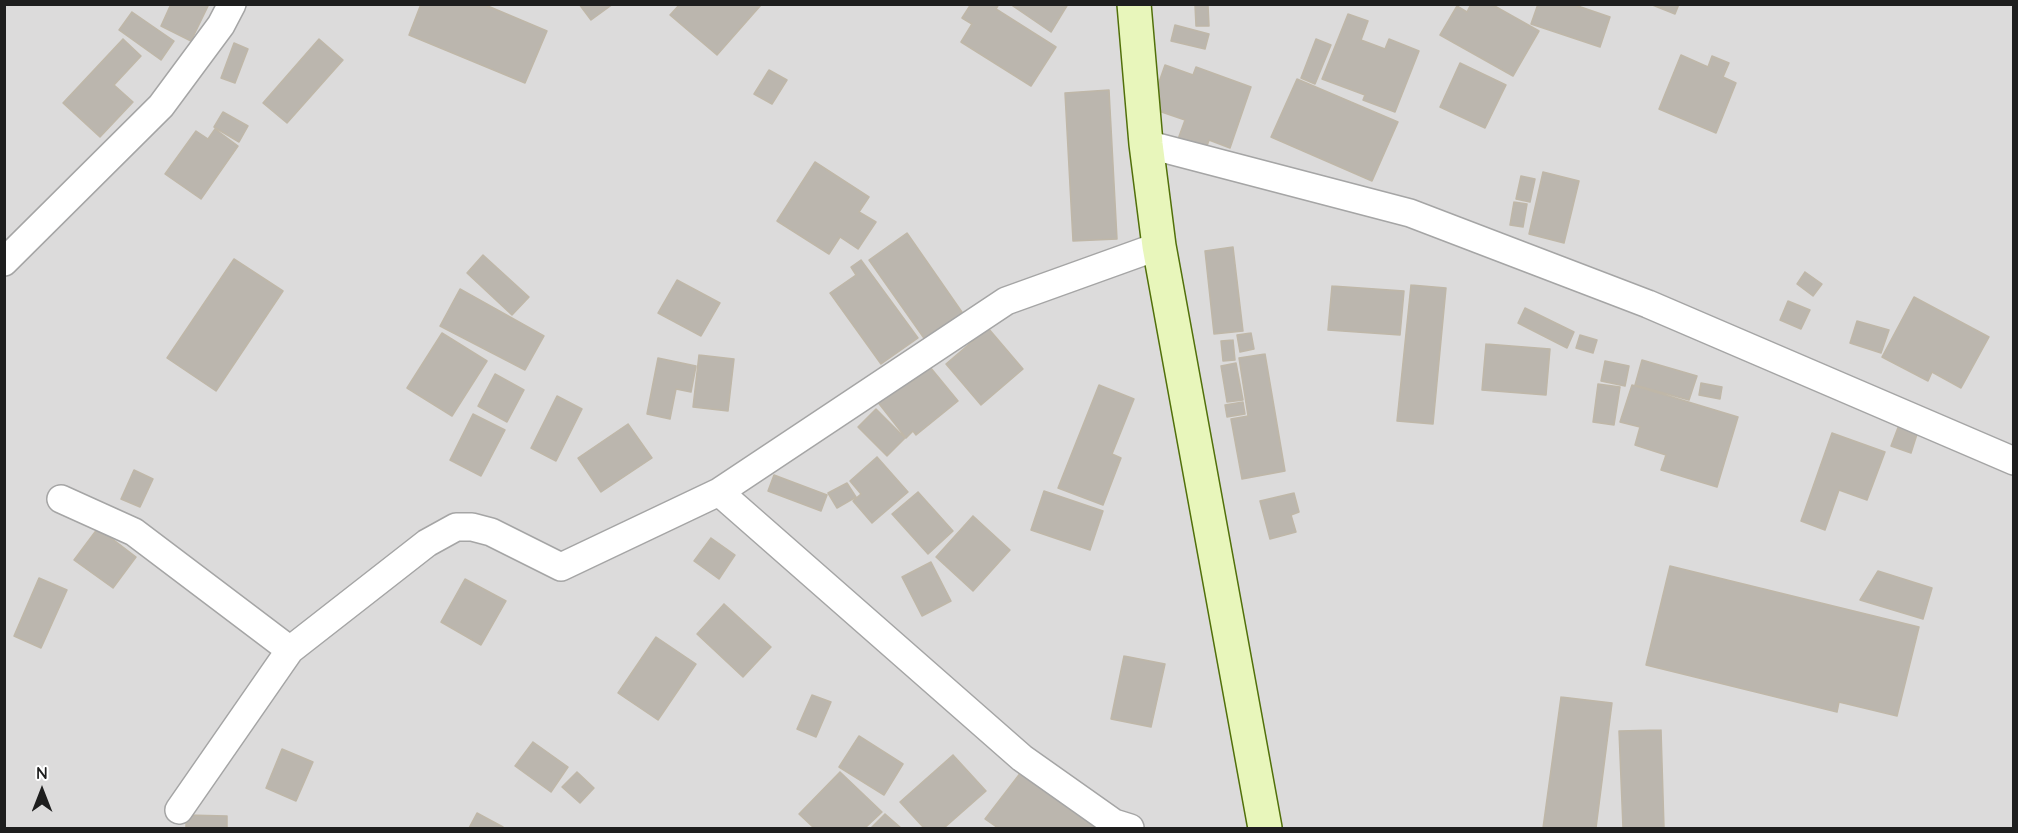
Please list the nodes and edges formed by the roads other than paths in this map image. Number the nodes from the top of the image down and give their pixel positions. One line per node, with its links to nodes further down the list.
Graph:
1 (232, 4): 5 (street)
2 (1134, 4): 3 (street)
3 (1146, 144): 4 (street); 6 (street)
4 (1159, 246): 7 (street); 12 (street)
5 (4, 262)
6 (2013, 461)
7 (718, 492): 9 (street); 11 (street)
8 (61, 499): 9 (street)
9 (290, 650): 10 (street)
10 (179, 810)
11 (1130, 828)
12 (1265, 828)

